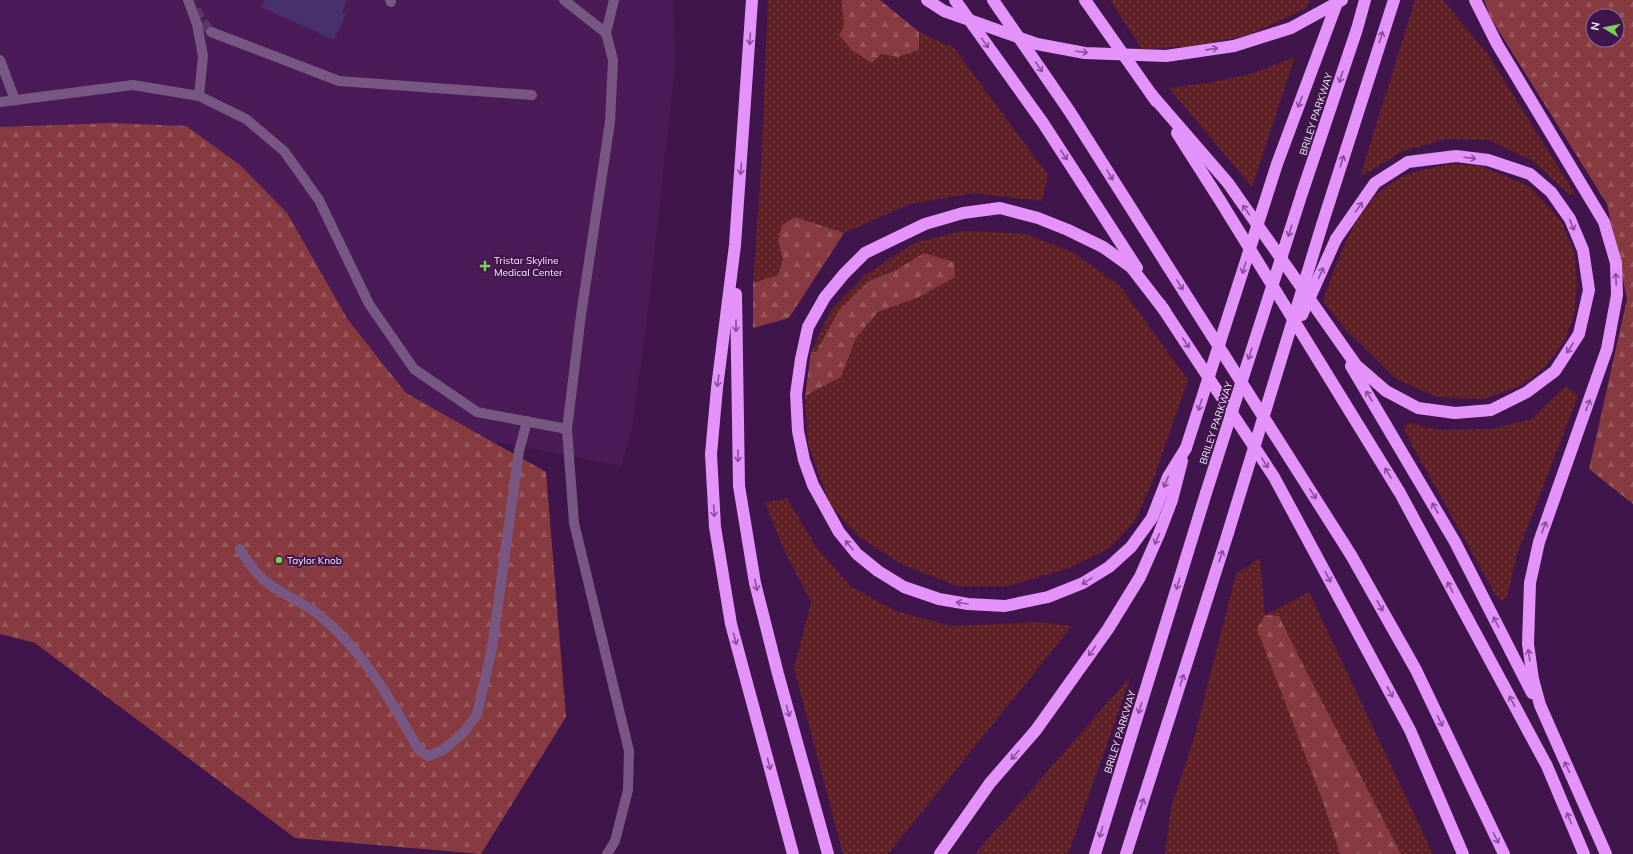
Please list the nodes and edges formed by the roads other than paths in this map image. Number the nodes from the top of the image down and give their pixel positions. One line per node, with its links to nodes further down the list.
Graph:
1 (188, 0): 19 (lane)
2 (564, 0): 15 (lane)
3 (614, 0): 15 (lane)
4 (752, 0): 22 (highway, one-way to 22)
5 (927, 0): 10 (highway, one-way to 10, bridge)
6 (954, 0): 23 (highway, one-way to 23)
7 (993, 0): 38 (highway, one-way to 38)
8 (1085, 0): 17 (highway)
9 (1338, 0): 28 (highway, one-way to 28, bridge)
10 (1342, 0)
11 (1365, 0): 35 (highway, BRILEY PARKWAY, one-way to 35, bridge)
12 (1394, 0): 25 (highway, one-way to 12, bridge)
13 (1475, 0): 30 (highway, one-way to 13)
14 (211, 32): 18 (lane)
15 (606, 34): 27 (lane)
16 (0, 60): 20 (lane)
17 (1151, 94): 24 (highway, one-way to 17); 39 (highway, one-way to 17)
18 (532, 95)
19 (199, 96): 20 (lane); 26 (lane)
20 (15, 100): 21 (lane)
21 (0, 102)
22 (735, 245): 32 (highway, one-way to 32); 33 (highway, one-way to 33)
23 (1165, 310): 28 (highway, one-way to 23); 37 (highway, one-way to 37)
24 (1324, 322): 25 (highway, one-way to 24, bridge); 30 (highway, one-way to 24)
25 (1282, 360): 36 (highway, one-way to 25, bridge)
26 (527, 421): 27 (lane); 29 (lane)
27 (567, 429): 31 (lane)
28 (1186, 448): 34 (highway, one-way to 34)
29 (240, 549)
30 (1545, 720): 40 (highway, one-way to 30)
31 (607, 854)
32 (793, 854)
33 (828, 854)
34 (940, 854)
35 (1095, 854)
36 (1126, 854)
37 (1463, 854)
38 (1504, 854)
39 (1584, 854)
40 (1606, 854)

